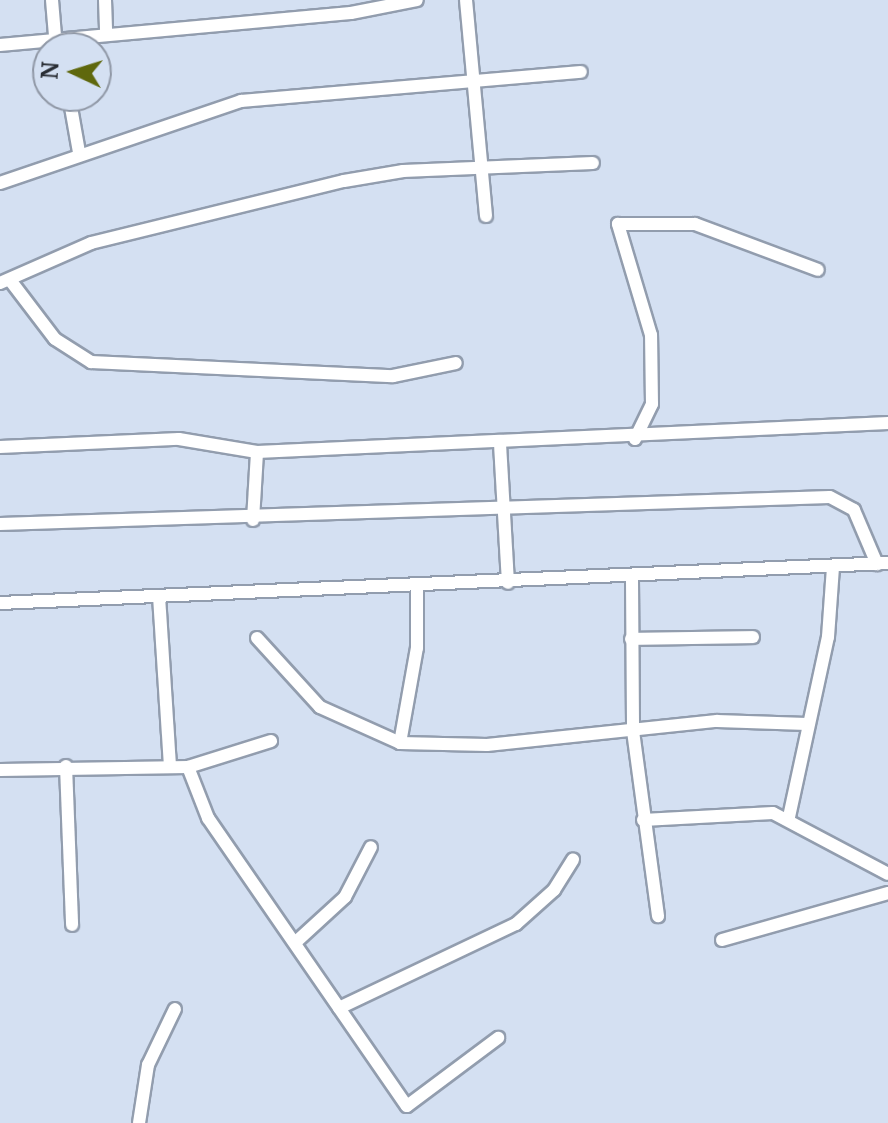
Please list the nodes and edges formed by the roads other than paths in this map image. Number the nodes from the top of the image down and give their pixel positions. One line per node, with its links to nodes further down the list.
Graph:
1 (52, 0): 5 (street)
2 (105, 0): 6 (street)
3 (417, 0): 6 (street)
4 (466, 0): 10 (street)
5 (54, 32)
6 (106, 32)
7 (32, 44): 8 (street)
8 (0, 45)
9 (581, 72): 10 (street)
10 (474, 81): 12 (street); 14 (street)
11 (72, 112): 12 (street)
12 (79, 152): 15 (street)
13 (593, 163): 14 (street)
14 (482, 165): 16 (street); 18 (street)
15 (0, 183)
16 (486, 216)
17 (818, 270): 21 (street)
18 (5, 282): 19 (street)
19 (456, 363)
20 (888, 423): 21 (street)
21 (635, 439): 22 (street)
22 (500, 444): 24 (street); 25 (street)
23 (0, 447): 24 (street)
24 (257, 452): 26 (street)
25 (505, 511): 26 (street); 28 (street); 31 (street)
26 (253, 520): 27 (street)
27 (0, 524)
28 (883, 563): 29 (street)
29 (833, 567): 30 (street); 38 (street)
30 (632, 580): 31 (street); 37 (street)
31 (508, 583): 32 (street)
32 (417, 586): 33 (street); 41 (street)
33 (159, 596): 34 (street); 42 (street)
34 (0, 603)
35 (753, 637): 37 (street)
36 (257, 638): 41 (street)
37 (631, 639): 39 (street)
38 (807, 724): 39 (street); 46 (street)
39 (633, 731): 41 (street); 47 (street)
40 (271, 741): 44 (street)
41 (400, 743)
42 (170, 764): 43 (street); 44 (street)
43 (66, 766): 45 (street); 53 (street)
44 (188, 767): 55 (street)
45 (0, 770)
46 (789, 817): 47 (street); 50 (street)
47 (643, 820): 52 (street)
48 (371, 847): 55 (street)
49 (573, 860): 56 (street)
50 (888, 874)
51 (888, 893): 54 (street)
52 (658, 916)
53 (72, 925)
54 (722, 940)
55 (297, 941): 56 (street)
56 (339, 1008): 58 (street)
57 (175, 1009): 59 (street)
58 (498, 1038)
59 (139, 1123)

